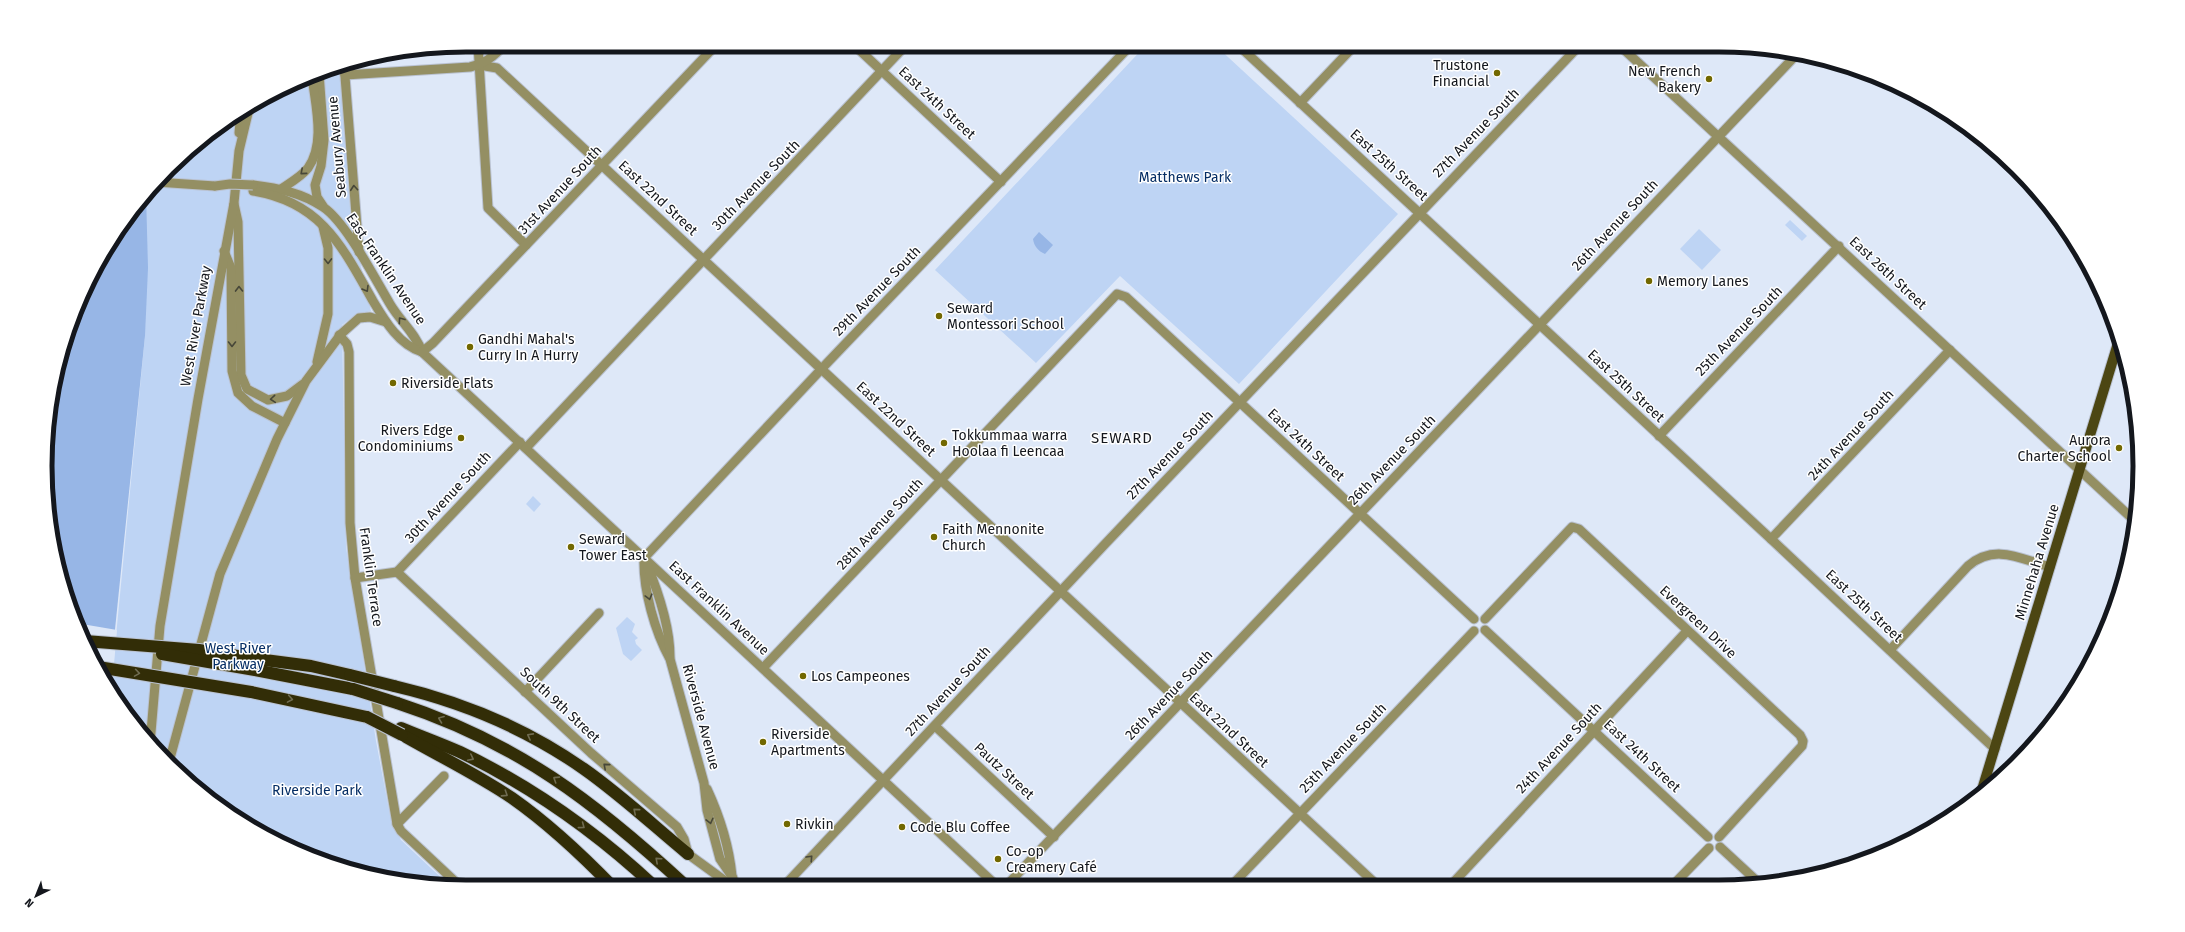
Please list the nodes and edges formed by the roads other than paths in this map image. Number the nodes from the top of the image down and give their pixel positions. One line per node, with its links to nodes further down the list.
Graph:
1 (478, 52): 12 (street)
2 (498, 52): 12 (street)
3 (709, 52): 23 (street, 31st Avenue South)
4 (862, 52): 14 (street, East 24th Street)
5 (900, 52): 14 (street, 30th Avenue South)
6 (1124, 52): 24 (street, 29th Avenue South)
7 (1245, 52): 18 (street, East 25th Street)
8 (1348, 52): 18 (street)
9 (1573, 52): 30 (street, 27th Avenue South)
10 (1627, 52): 21 (street, East 26th Street)
11 (1792, 59): 21 (street, 26th Avenue South)
12 (479, 65): 15 (street); 23 (street, East 22nd Street); 32 (street)
13 (345, 70): 15 (street)
14 (882, 71): 24 (street, East 24th Street); 36 (street, 30th Avenue South)
15 (345, 75): 35 (street, Seabury Avenue, one-way to 15)
16 (319, 79): 29 (street)
17 (313, 82): 27 (street, one-way to 27)
18 (1300, 103): 30 (street, East 25th Street)
19 (248, 114): 22 (street, West River Parkway)
20 (241, 119): 22 (street, West River Parkway)
21 (1718, 137): 33 (street, East 26th Street); 39 (street, 26th Avenue South)
22 (239, 151): 28 (street, West River Parkway)
23 (602, 165): 32 (street, 31st Avenue South); 36 (street, East 22nd Street)
24 (1002, 182): 45 (street, 29th Avenue South)
25 (164, 183): 26 (street, bridge)
26 (253, 188): 27 (street, East Franklin Avenue); 31 (street, East Franklin Avenue)
27 (281, 189): 29 (street, East Franklin Avenue)
28 (234, 203): 34 (street, West River Parkway); 46 (street, one-way to 28)
29 (324, 207): 35 (street, East Franklin Avenue)
30 (1420, 213): 39 (street, East 25th Street); 47 (street, 27th Avenue South)
31 (321, 223): 38 (street, East Franklin Avenue, one-way to 38); 44 (street, one-way to 44)
32 (526, 245): 43 (street, 31st Avenue South)
33 (1839, 246): 41 (street, East 26th Street); 49 (street, 25th Avenue South)
34 (224, 251): 48 (street, one-way to 48); 77 (street, West River Parkway)
35 (360, 255): 43 (street, East Franklin Avenue, one-way to 35)
36 (704, 260): 45 (street, East 22nd Street); 50 (street, 30th Avenue South)
37 (1117, 294): 47 (street, East 24th Street); 52 (street, 28th Avenue South)
38 (387, 323): 40 (street); 43 (street, East Franklin Avenue)
39 (1540, 325): 49 (street, East 25th Street); 53 (street, 26th Avenue South)
40 (339, 335): 44 (street); 59 (street, Franklin Terrace)
41 (1950, 350): 51 (street, East 26th Street); 55 (street, 24th Avenue South)
42 (2116, 350): 51 (main road, Minnehaha Avenue)
43 (422, 352): 50 (street, East Franklin Avenue)
44 (316, 365): 46 (street)
45 (821, 369): 52 (street, East 22nd Street); 56 (street, 29th Avenue South)
46 (306, 382): 48 (street)
47 (1240, 403): 53 (street, East 24th Street); 60 (street, 27th Avenue South)
48 (286, 423): 79 (street)
49 (1659, 436): 55 (street, East 25th Street)
50 (523, 445): 56 (street, East Franklin Avenue); 58 (street, 30th Avenue South)
51 (2079, 470): 54 (street, East 26th Street); 57 (main road, Minnehaha Avenue)
52 (941, 480): 60 (street, East 22nd Street); 71 (street, 28th Avenue South)
53 (1360, 514): 62 (street, East 24th Street); 73 (street, 26th Avenue South)
54 (2129, 516)
55 (1772, 539): 68 (street, East 25th Street)
56 (644, 558): 71 (street, East Franklin Avenue); 97 (street, Riverside Avenue)
57 (2050, 567): 68 (street); 78 (main road, Minnehaha Avenue)
58 (397, 572): 59 (street); 72 (street, South 9th Street)
59 (355, 578): 84 (street, Franklin Terrace)
60 (1061, 591): 73 (street, East 22nd Street); 74 (street, 27th Avenue South)
61 (599, 612): 72 (street)
62 (1474, 619): 63 (street); 65 (street)
63 (1485, 619): 64 (street); 66 (street, Evergreen Drive)
64 (1485, 630): 65 (street); 75 (street, East 24th Street)
65 (1474, 631): 83 (street, 25th Avenue South)
66 (1687, 631): 75 (street, 24th Avenue South); 87 (street, Evergreen Drive)
67 (92, 642): 69 (highway, bridge)
68 (1890, 650): 78 (street, East 25th Street)
69 (256, 665): 90 (highway, one-way to 69, bridge); 95 (highway, one-way to 69, bridge)
70 (105, 668): 76 (highway, one-way to 76, bridge)
71 (763, 668): 81 (street, East Franklin Avenue)
72 (525, 692): 90 (street, South 9th Street, one-way to 72)
73 (1181, 703): 83 (street, East 22nd Street); 85 (street, 26th Avenue South)
74 (935, 726): 81 (street, 27th Avenue South); 85 (street, Pautz Street)
75 (1594, 731): 86 (street, East 24th Street); 103 (street, 24th Avenue South)
76 (401, 732): 93 (highway, one-way to 93); 94 (highway, one-way to 94)
77 (151, 734)
78 (1995, 749): 82 (main road, Minnehaha Avenue)
79 (169, 755)
80 (444, 776): 84 (street)
81 (883, 780): 98 (street, 27th Avenue South, one-way to 81); 99 (street, East Franklin Avenue)
82 (1984, 783)
83 (1299, 814): 101 (street, 25th Avenue South); 102 (street, East 22nd Street)
84 (397, 824): 92 (street)
85 (1054, 837): 100 (street, 26th Avenue South)
86 (1708, 837): 87 (street); 89 (street)
87 (1719, 837): 88 (street)
88 (1720, 847): 89 (street); 91 (street)
89 (1709, 848): 104 (street)
90 (688, 854): 96 (street)
91 (1754, 878)
92 (453, 880)
93 (605, 880)
94 (647, 880)
95 (679, 880)
96 (727, 880)
97 (731, 880)
98 (790, 880)
99 (990, 880)
100 (1013, 880)
101 (1237, 880)
102 (1372, 880)
103 (1456, 880)
104 (1678, 880)

